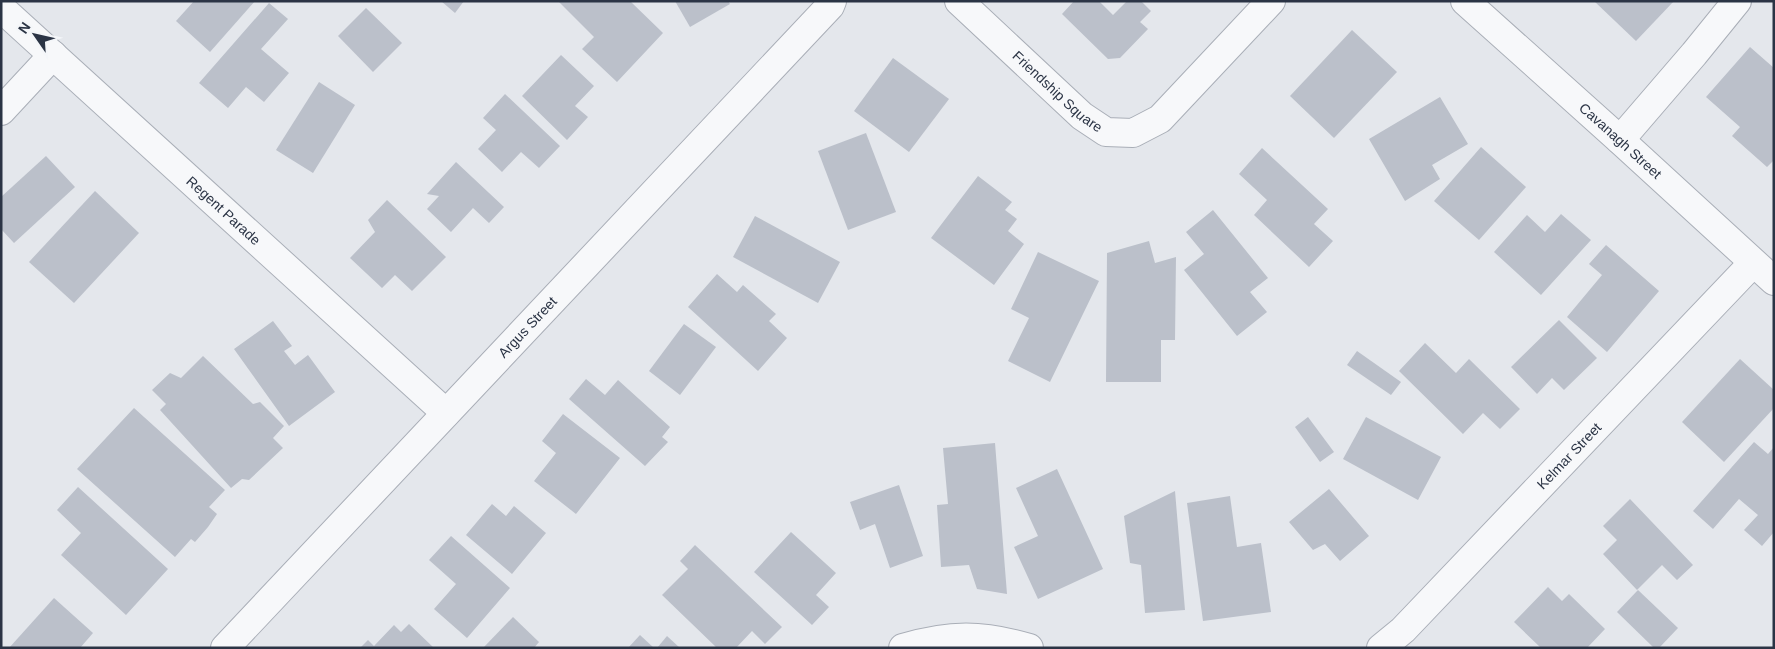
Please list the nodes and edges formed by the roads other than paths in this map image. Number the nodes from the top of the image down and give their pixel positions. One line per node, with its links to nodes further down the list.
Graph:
1 (959, 1): 2 (street, Friendship Square)
2 (1271, 1)
3 (1465, 1): 9 (street, Cavanagh Street)
4 (1736, 1): 9 (street)
5 (835, 3): 12 (street, Argus Street)
6 (1, 8): 7 (street, Regent Parade)
7 (53, 55): 8 (street); 12 (street, Regent Parade)
8 (1, 111)
9 (1620, 140): 10 (street, Cavanagh Street)
10 (1753, 262): 11 (street, Cavanagh Street); 16 (street, Kelmar Street)
11 (1774, 281)
12 (446, 413): 13 (street, Argus Street)
13 (225, 648)
14 (903, 648): 15 (street)
15 (1029, 648)
16 (1381, 648)

